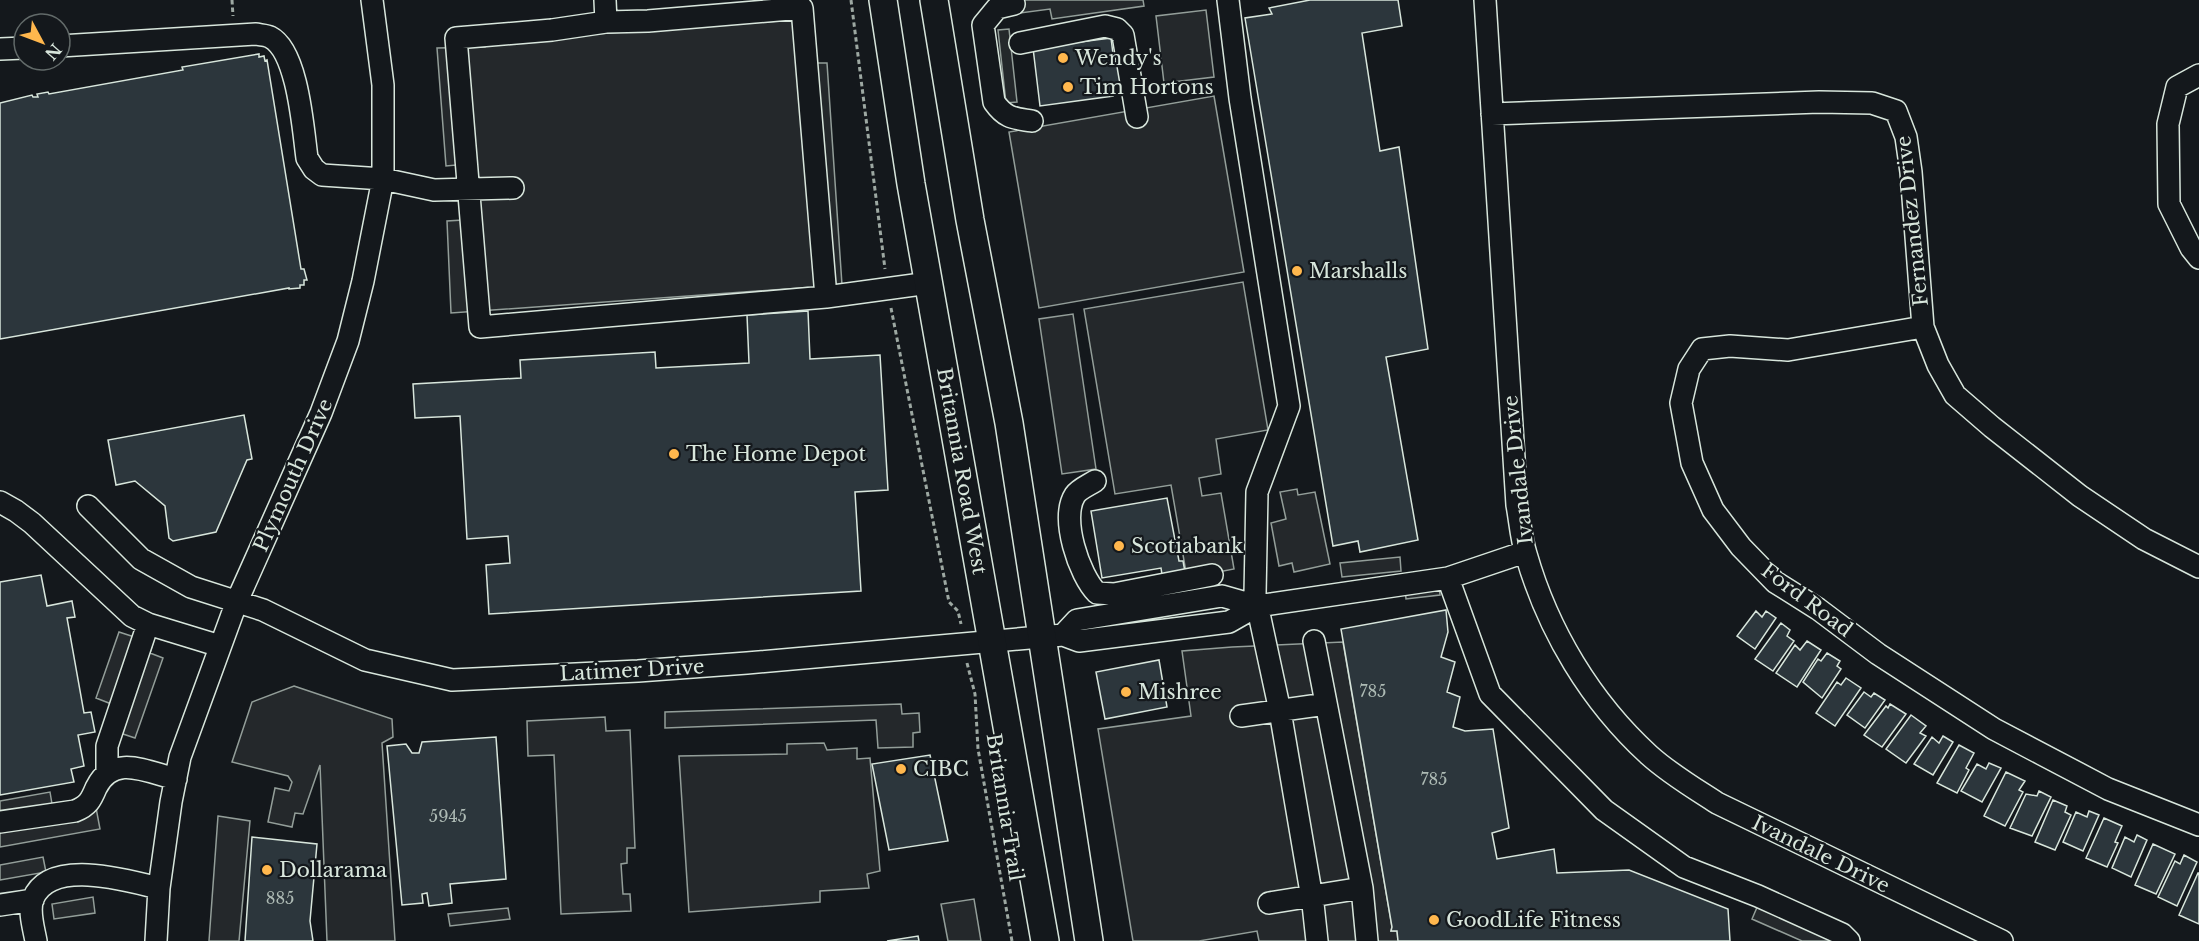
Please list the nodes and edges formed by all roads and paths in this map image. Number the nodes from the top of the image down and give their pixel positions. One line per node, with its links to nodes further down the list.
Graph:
1 (372, 0): 15 (street, Plymouth Drive)
2 (605, 0): 8 (street)
3 (883, 0): 19 (main road, Britannia Road West)
4 (934, 0): 34 (main road)
5 (1228, 0): 32 (street)
6 (1485, 0): 12 (street, Ivandale Drive)
7 (1014, 4): 14 (street)
8 (606, 22): 17 (street); 20 (street)
9 (1020, 43): 13 (street)
10 (72, 45): 15 (street)
11 (2199, 75): 18 (street)
12 (1492, 114): 21 (street, Fernandez Drive); 25 (street, Ivandale Drive)
13 (1137, 117)
14 (1032, 121)
15 (383, 178): 17 (street); 31 (street, Plymouth Drive)
16 (513, 188): 17 (street)
17 (468, 189): 20 (street)
18 (2199, 258)
19 (929, 284): 20 (street); 36 (main road, Britannia Road West)
20 (826, 297)
21 (1923, 327): 26 (street, Fernandez Drive); 45 (street, Ford Road)
22 (1095, 481): 30 (street)
23 (0, 502): 33 (street)
24 (88, 506): 31 (street, Latimer Drive)
25 (1525, 552): 29 (street); 60 (street, Ivandale Drive)
26 (2199, 567)
27 (1162, 574): 30 (street)
28 (1200, 574): 30 (street)
29 (1448, 578): 32 (street); 59 (street)
30 (1138, 589)
31 (237, 601): 36 (street, Latimer Drive); 37 (street, Plymouth Drive)
32 (1257, 606): 34 (street); 40 (street)
33 (148, 624): 37 (street); 42 (street)
34 (1053, 636): 36 (street, Latimer Drive); 56 (main road)
35 (1314, 641): 39 (street)
36 (993, 642): 55 (main road, Britannia Road West)
37 (220, 646): 43 (street, Plymouth Drive)
38 (970, 678): 54 (path, Britannia Trail)
39 (1326, 704): 40 (street); 47 (street)
40 (1280, 711): 41 (street); 48 (street)
41 (1241, 716)
42 (106, 773): 43 (street); 44 (street)
43 (176, 779): 46 (street, Plymouth Drive)
44 (0, 822)
45 (2199, 825)
46 (159, 888): 49 (street); 53 (street, Plymouth Drive)
47 (1362, 888): 48 (street); 58 (street)
48 (1312, 896): 50 (street); 57 (street)
49 (33, 900): 51 (street); 52 (street)
50 (1269, 903)
51 (0, 905)
52 (36, 941)
53 (156, 941)
54 (1012, 941)
55 (1045, 941)
56 (1089, 941)
57 (1317, 941)
58 (1367, 941)
59 (1848, 941)
60 (2002, 941)

